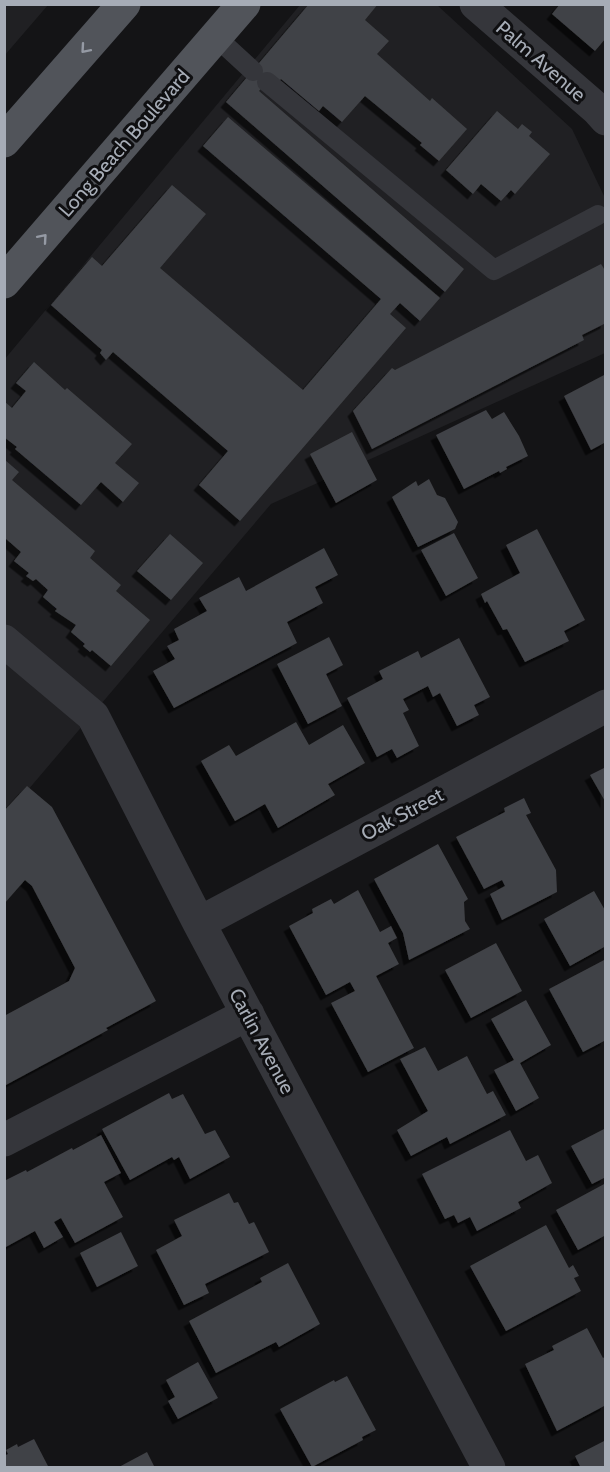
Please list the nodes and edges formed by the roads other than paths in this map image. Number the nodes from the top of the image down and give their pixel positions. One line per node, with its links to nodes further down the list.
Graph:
1 (124, 4): 6 (main road, one-way to 6)
2 (244, 4): 4 (main road, Long Beach Boulevard)
3 (476, 4): 5 (street, Palm Avenue)
4 (216, 37): 7 (lane); 8 (main road, Long Beach Boulevard, one-way to 4)
5 (606, 119)
6 (4, 141)
7 (598, 215)
8 (4, 282)
9 (4, 641): 11 (street, Carlin Avenue)
10 (606, 706): 11 (street, Oak Street)
11 (199, 923): 12 (street, Carlin Avenue)
12 (248, 1014): 13 (street); 14 (street, Carlin Avenue)
13 (4, 1140)
14 (489, 1467)

